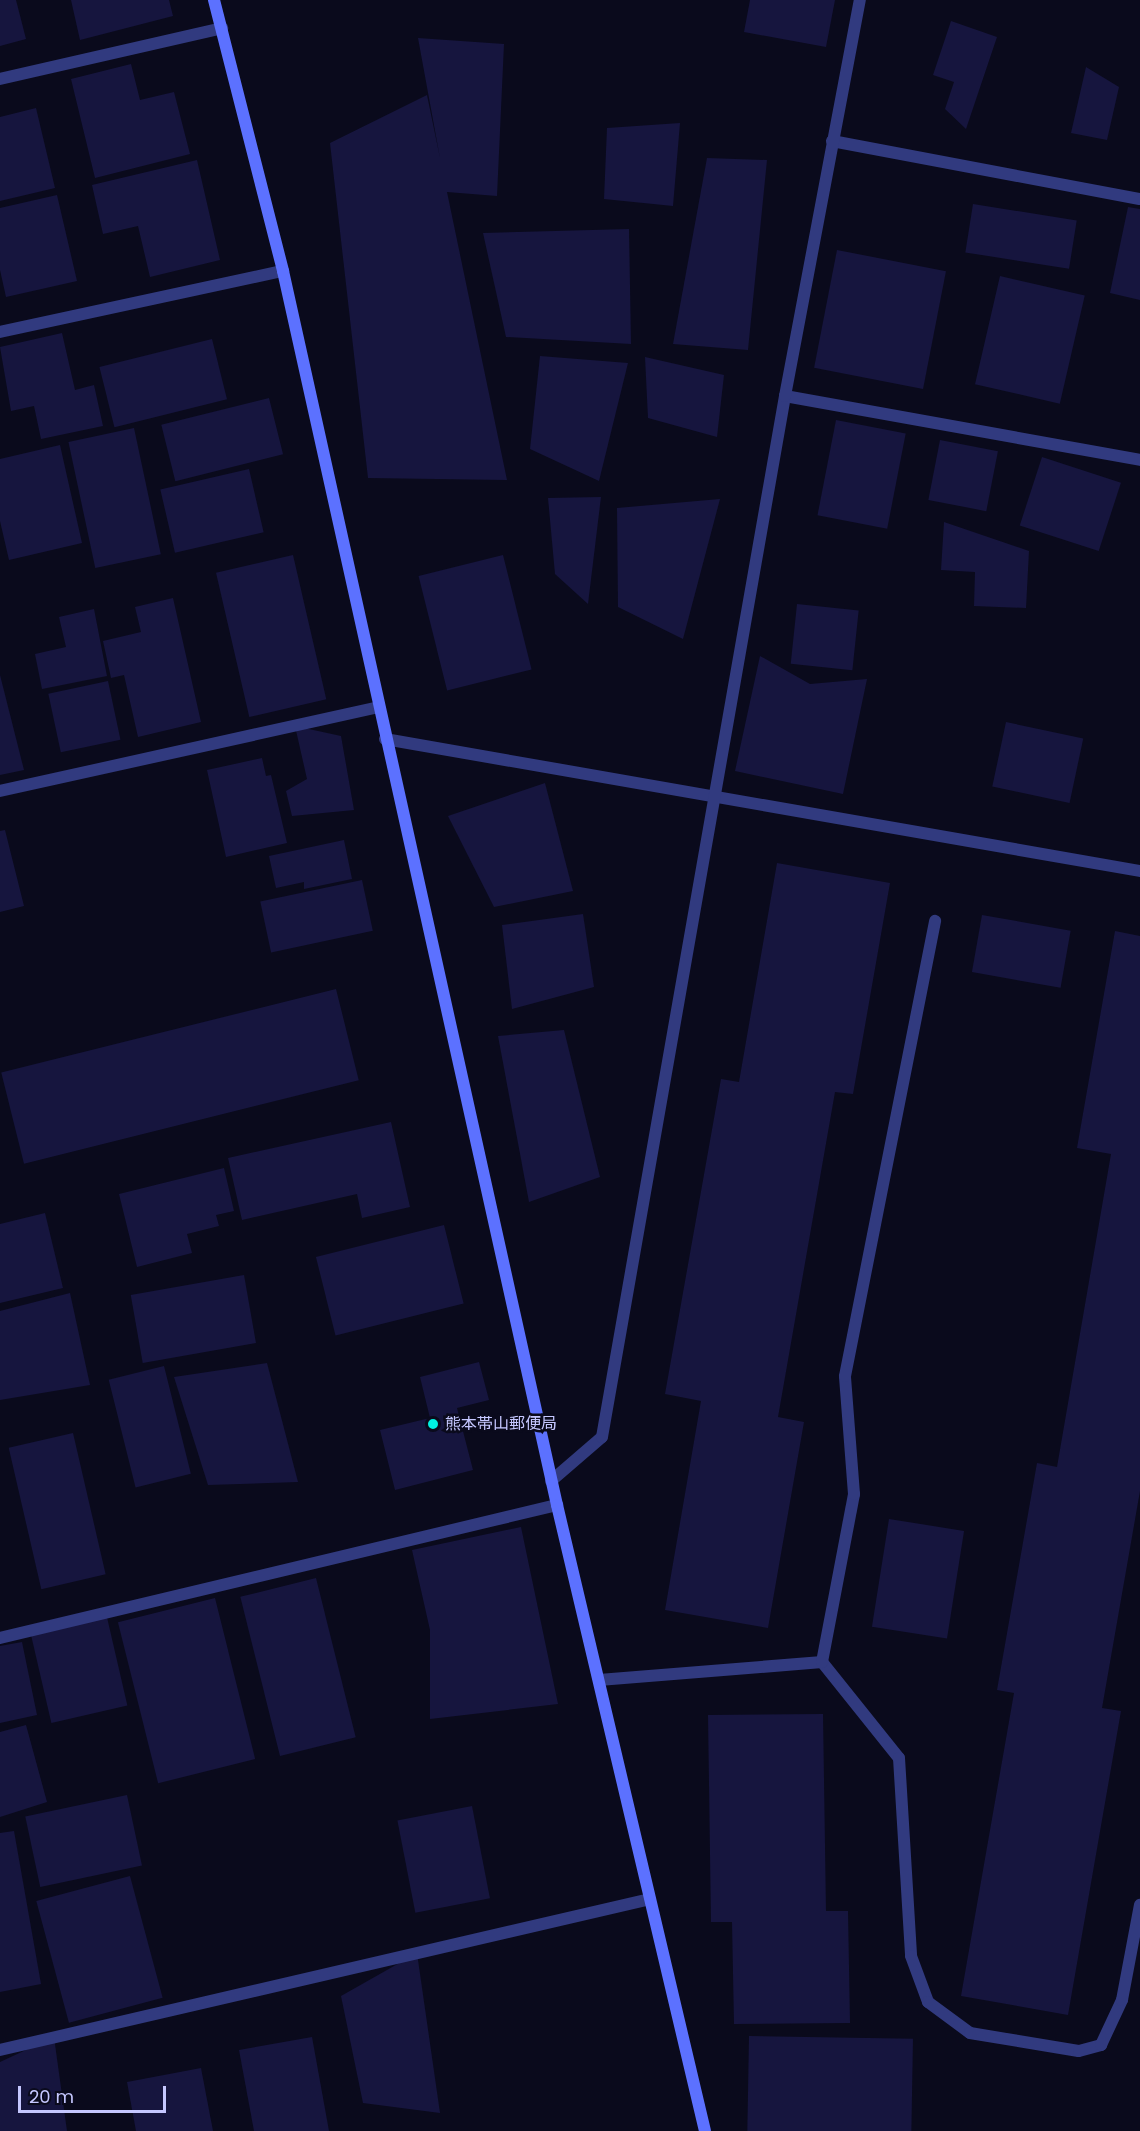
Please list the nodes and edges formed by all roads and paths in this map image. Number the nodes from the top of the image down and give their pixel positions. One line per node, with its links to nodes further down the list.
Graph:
1 (214, 0): 3 (street)
2 (860, 0): 5 (street)
3 (222, 28): 4 (street); 7 (street)
4 (0, 79)
5 (832, 141): 6 (street); 9 (street)
6 (1140, 199)
7 (283, 271): 8 (street); 11 (street)
8 (0, 332)
9 (785, 396): 10 (street); 14 (street)
10 (1140, 460)
11 (378, 707): 12 (street); 13 (street)
12 (386, 739): 14 (street); 17 (street)
13 (0, 791)
14 (715, 795): 15 (street); 17 (street)
15 (1140, 871)
16 (935, 921): 20 (street)
17 (551, 1481): 18 (street)
18 (557, 1505): 19 (street); 21 (street)
19 (0, 1638)
20 (822, 1662): 21 (street); 23 (street)
21 (599, 1680): 22 (street)
22 (650, 1899): 24 (street); 25 (street)
23 (1140, 1905)
24 (0, 2050)
25 (705, 2131)

